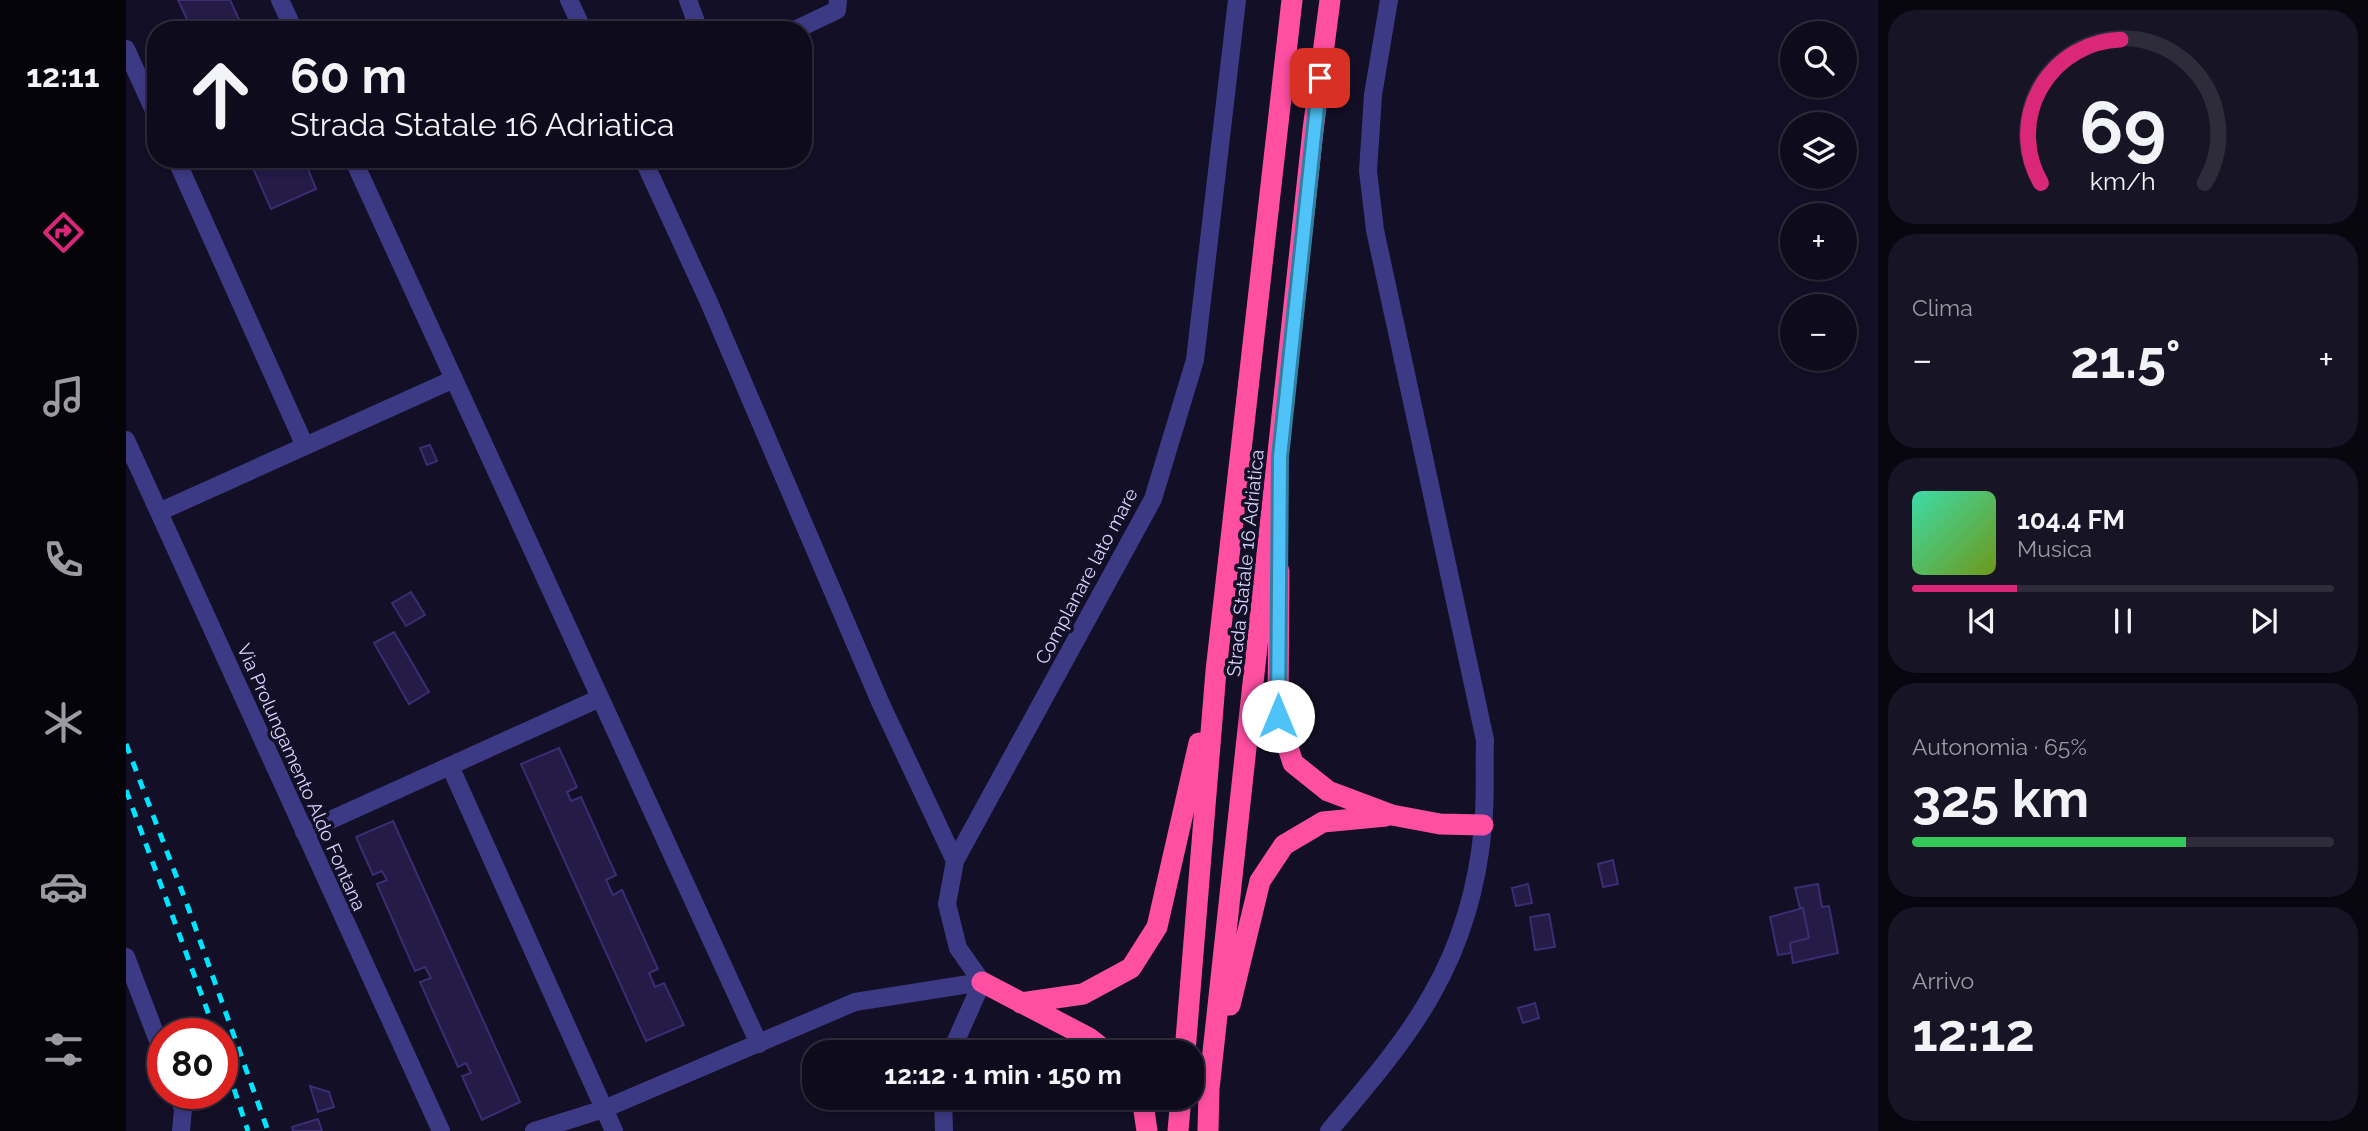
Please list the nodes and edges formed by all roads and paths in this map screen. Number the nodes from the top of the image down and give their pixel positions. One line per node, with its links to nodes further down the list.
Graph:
1 (281, 0): 9 (street)
2 (569, 0): 10 (street)
3 (688, 0): 11 (street)
4 (838, 0): 12 (street)
5 (1237, 0): 29 (street, Complanare lato mare)
6 (1292, 0): 23 (highway, Strada Statale 16 Adriatica)
7 (1330, 0): 21 (highway, Strada Statale 16 Adriatica)
8 (1389, 0): 27 (street)
9 (290, 21)
10 (579, 21)
11 (696, 21)
12 (812, 22)
13 (126, 50): 14 (street)
14 (147, 96)
15 (180, 168): 20 (street)
16 (357, 168): 18 (street)
17 (647, 168): 29 (street)
18 (454, 379): 20 (street); 24 (street)
19 (126, 440): 22 (street, Via Prolungamento Aldo Fontana)
20 (305, 446): 22 (street)
21 (1280, 457): 26 (highway); 38 (highway, Strada Statale 16 Adriatica)
22 (159, 512): 28 (street, Via Prolungamento Aldo Fontana)
23 (1216, 671): 32 (highway); 36 (highway, Strada Statale 16 Adriatica)
24 (600, 698): 25 (street); 37 (street)
25 (450, 766): 28 (street); 40 (street)
26 (1392, 816): 27 (highway); 38 (highway)
27 (1483, 825): 52 (street)
28 (304, 832): 46 (street, Via Prolungamento Aldo Fontana)
29 (955, 861): 31 (street, Complanare lato mare)
30 (126, 957): 33 (street)
31 (982, 982): 32 (highway); 34 (street); 37 (street)
32 (1021, 1003): 35 (highway)
33 (149, 1018)
34 (956, 1040)
35 (1091, 1040)
36 (1186, 1040)
37 (759, 1044): 40 (street)
38 (1209, 1089): 51 (highway, Strada Statale 16 Adriatica)
39 (183, 1109): 45 (street)
40 (604, 1109): 44 (street); 47 (street)
41 (943, 1110): 48 (street)
42 (1144, 1110): 49 (highway)
43 (1180, 1110): 50 (highway)
44 (545, 1129)
45 (181, 1131)
46 (440, 1131)
47 (614, 1131)
48 (944, 1131)
49 (1147, 1131)
50 (1178, 1131)
51 (1208, 1131)
52 (1329, 1131)

